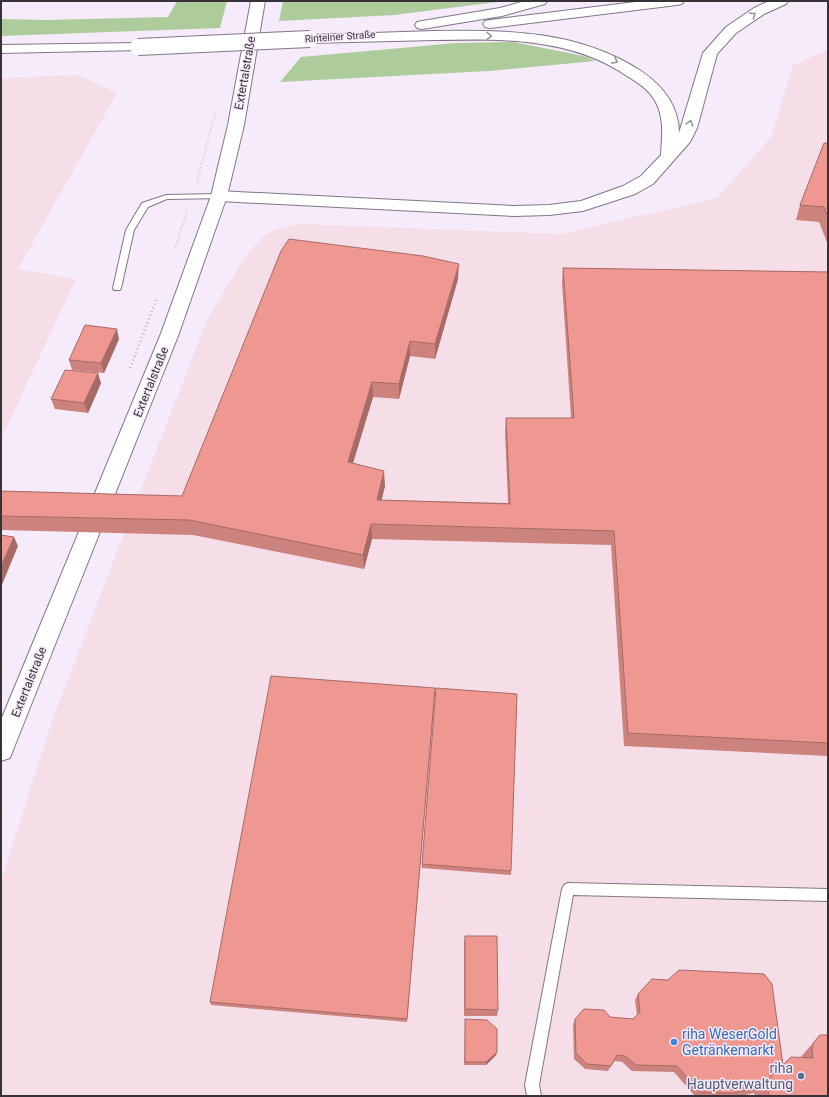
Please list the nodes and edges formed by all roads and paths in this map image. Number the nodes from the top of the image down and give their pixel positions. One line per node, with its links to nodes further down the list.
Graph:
1 (258, 1): 10 (main road, Extertalstraße)
2 (540, 1): 5 (main road)
3 (677, 1): 5 (main road, Rintelner Straße)
4 (781, 1): 8 (main road, one-way to 4)
5 (310, 39): 6 (main road, Rintelner Straße, bridge); 8 (main road, one-way to 8)
6 (1, 49)
7 (216, 107): 9 (path)
8 (669, 155): 10 (main road)
9 (192, 196): 10 (lane); 11 (path); 12 (lane)
10 (219, 196): 15 (main road, Extertalstraße)
11 (174, 254)
12 (117, 288)
13 (157, 298): 14 (path)
14 (128, 372)
15 (1, 750)
16 (828, 895): 17 (lane)
17 (534, 1096)

